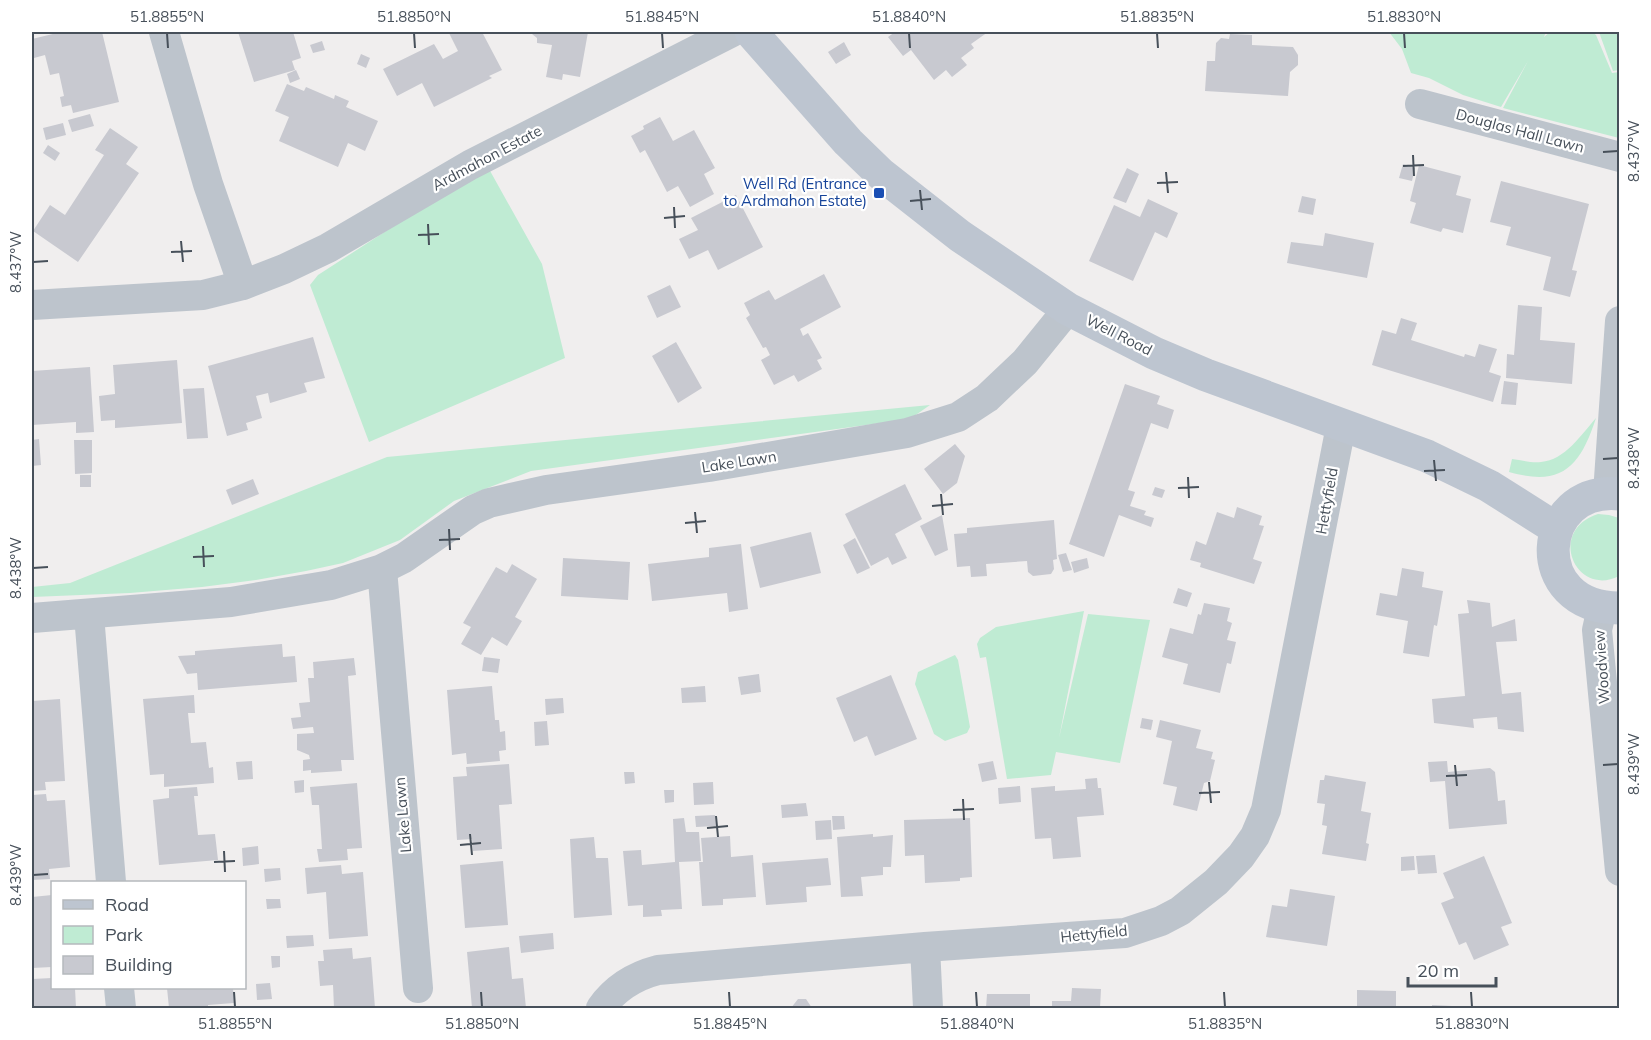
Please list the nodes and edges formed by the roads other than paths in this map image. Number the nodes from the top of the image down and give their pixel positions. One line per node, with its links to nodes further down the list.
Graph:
1 (164, 32): 6 (street)
2 (732, 32): 6 (street, Ardmahon Estate)
3 (751, 32): 8 (main road, Well Road)
4 (1420, 104): 5 (street, Douglas Hall Lawn)
5 (1620, 158)
6 (243, 285): 7 (street, Ardmahon Estate)
7 (32, 305)
8 (1068, 309): 10 (main road, Well Road); 13 (street, Lake Lawn)
9 (1620, 321): 11 (street)
10 (1341, 426): 12 (main road, Well Road); 19 (street, Hettyfield)
11 (1614, 493): 12 (main road)
12 (1557, 529): 14 (main road)
13 (382, 569): 15 (street, Lake Lawn); 20 (street, Lake Lawn)
14 (1611, 608): 17 (street, Woodview)
15 (89, 615): 16 (street, Lake Lawn); 18 (street)
16 (32, 618)
17 (1620, 871)
18 (111, 881)
19 (925, 946): 23 (street, Hettyfield); 24 (street)
20 (418, 988)
21 (119, 989): 22 (street)
22 (121, 1008)
23 (602, 1008)
24 (928, 1008)

